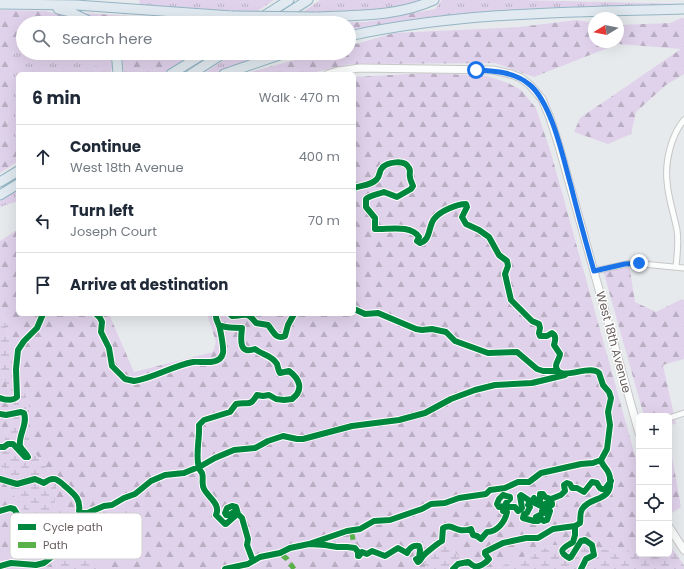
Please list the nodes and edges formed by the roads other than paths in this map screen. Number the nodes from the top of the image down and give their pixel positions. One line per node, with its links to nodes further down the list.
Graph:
1 (289, 0): 9 (highway)
2 (308, 0): 10 (highway)
3 (434, 0): 11 (highway, bridge)
4 (0, 4): 5 (highway)
5 (45, 5): 7 (highway); 8 (highway, bridge)
6 (684, 9): 12 (highway)
7 (78, 16)
8 (232, 16)
9 (264, 16)
10 (283, 16)
11 (335, 16)
12 (356, 35)
13 (116, 60): 17 (highway)
14 (194, 60): 18 (highway)
15 (213, 60): 19 (highway)
16 (265, 60): 20 (highway)
17 (118, 72)
18 (174, 72)
19 (194, 72)
20 (230, 72)
21 (335, 72): 29 (street, West 18th Avenue)
22 (684, 120): 27 (street)
23 (16, 172): 24 (highway)
24 (0, 182)
25 (16, 185): 26 (highway)
26 (0, 195)
27 (676, 267): 28 (street); 29 (street)
28 (684, 268)
29 (594, 271): 32 (street, West 18th Avenue)
30 (684, 412): 31 (street)
31 (672, 417)
32 (636, 419)
33 (672, 532): 34 (street)
34 (684, 550)

